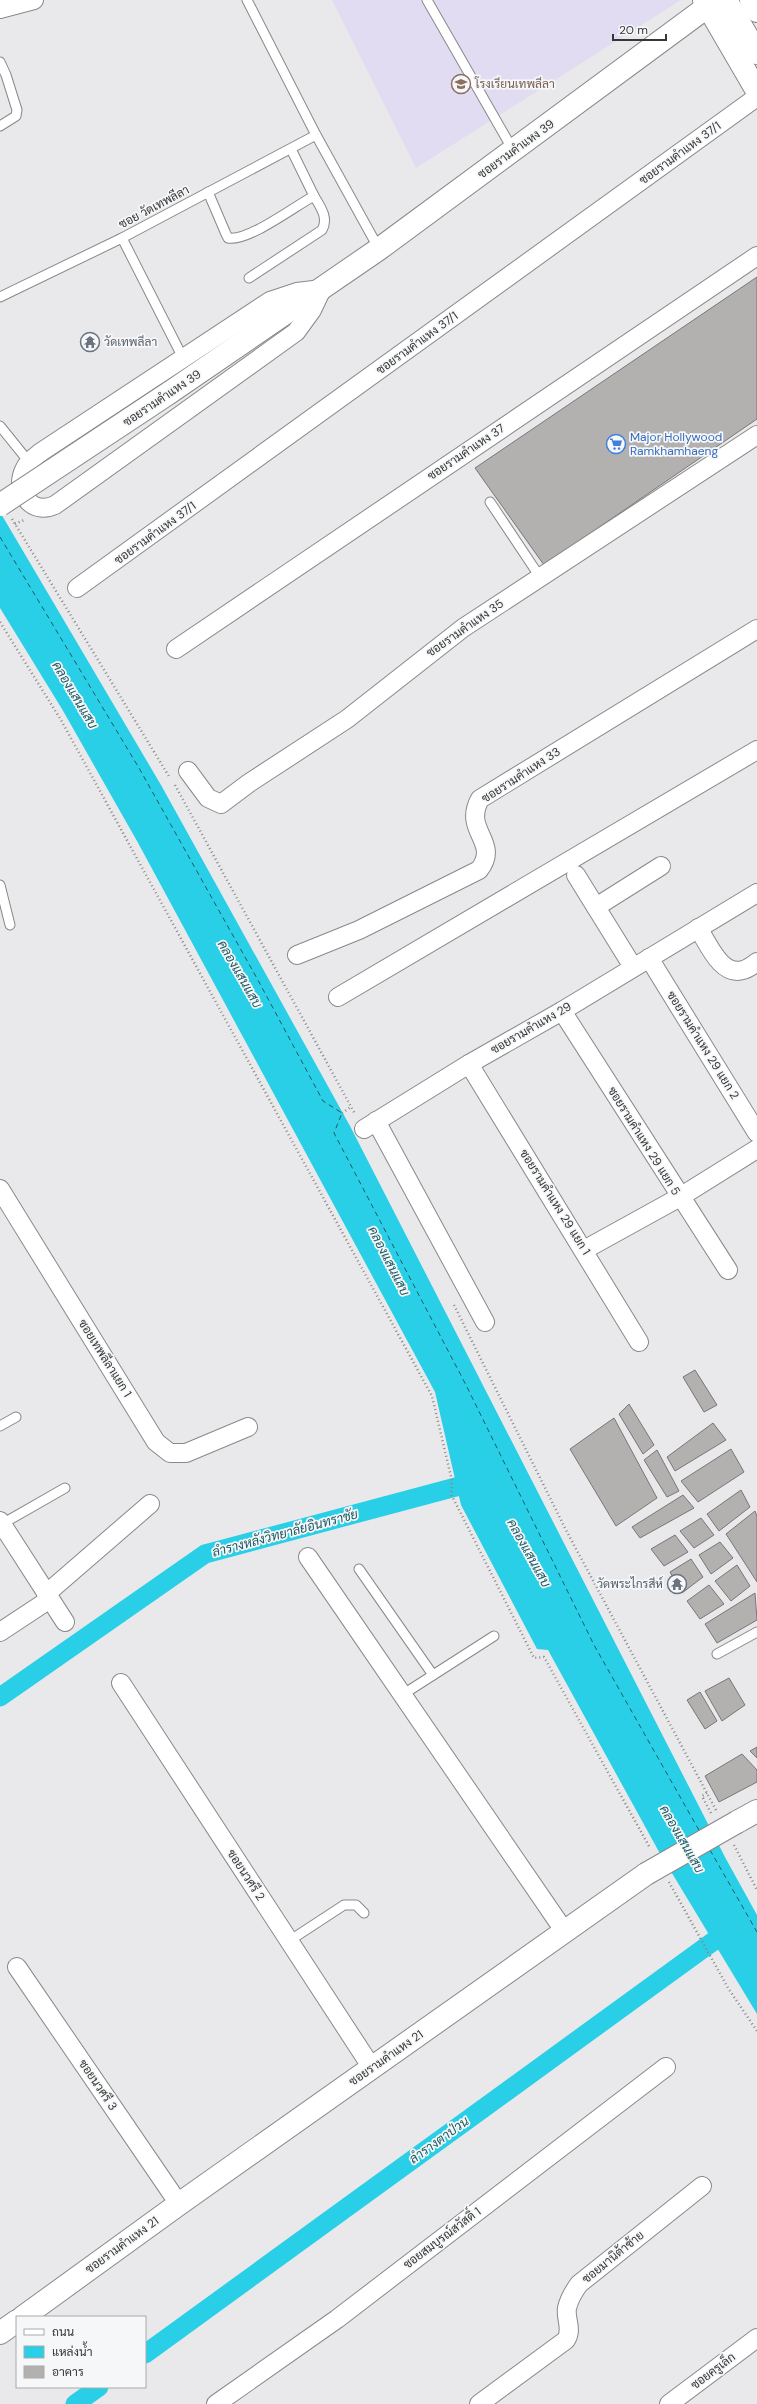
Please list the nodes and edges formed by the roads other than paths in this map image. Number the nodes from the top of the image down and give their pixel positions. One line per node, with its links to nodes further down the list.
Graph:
1 (34, 0): 6 (street)
2 (247, 0): 13 (lane)
3 (427, 0): 15 (lane)
4 (750, 0): 7 (main road)
5 (713, 2): 8 (main road); 10 (main road); 15 (main road, ซอยรามคำแหง 39)
6 (0, 9)
7 (757, 11)
8 (757, 53)
9 (0, 62): 12 (lane)
10 (757, 91)
11 (757, 97): 31 (street, ซอยรามคำแหง 37/1)
12 (0, 126)
13 (316, 135): 14 (lane, ซอย วัดเทพลีลา); 19 (lane)
14 (291, 149): 16 (lane, ซอย วัดเทพลีลา); 17 (lane)
15 (513, 150): 19 (main road, ซอยรามคำแหง 39)
16 (208, 192): 17 (lane); 18 (lane, ซอย วัดเทพลีลา)
17 (314, 196): 21 (lane)
18 (122, 238): 23 (lane, ซอย วัดเทพลีลา); 24 (lane)
19 (379, 249): 22 (main road, ซอยรามคำแหง 39)
20 (757, 256): 33 (street, ซอยรามคำแหง 37)
21 (249, 278)
22 (322, 289): 24 (street, ซอยรามคำแหง 39); 27 (street, ซอยรามคำแหง 39); 29 (main road, ซอยรามคำแหง 39, bridge)
23 (0, 297)
24 (183, 358): 27 (street, ซอยรามคำแหง 39)
25 (0, 426): 27 (lane)
26 (757, 435): 30 (street, ซอยรามคำแหง 35)
27 (29, 462)
28 (490, 502): 30 (lane)
29 (6, 512)
30 (540, 577): 35 (street, ซอยรามคำแหง 35)
31 (77, 588)
32 (757, 629): 43 (street, ซอยรามคำแหง 33)
33 (176, 649)
34 (757, 750): 47 (street)
35 (188, 771)
36 (661, 866): 40 (street)
37 (576, 875): 40 (street)
38 (0, 885): 41 (lane)
39 (757, 893): 42 (street, ซอยรามคำแหง 29)
40 (596, 907): 46 (street)
41 (10, 925)
42 (698, 928): 44 (street, ซอยรามคำแหง 29); 45 (street)
43 (297, 956)
44 (649, 958): 46 (street, ซอยรามคำแหง 29); 50 (street, ซอยรามคำแหง 29 แยก 2)
45 (757, 962)
46 (633, 967): 48 (street, ซอยรามคำแหง 29)
47 (338, 997)
48 (562, 1011): 49 (street, ซอยรามคำแหง 29); 53 (street, ซอยรามคำแหง 29 แยก 5)
49 (469, 1064): 54 (street, ซอยรามคำแหง 29 แยก 1); 56 (street, ซอยรามคำแหง 29)
50 (757, 1133)
51 (757, 1148): 53 (street)
52 (0, 1189): 60 (street, ซอยเทพลีลาแยก 1)
53 (680, 1197): 54 (street); 55 (street, ซอยรามคำแหง 29 แยก 5)
54 (584, 1250): 57 (street, ซอยรามคำแหง 29 แยก 1)
55 (728, 1270)
56 (485, 1322)
57 (639, 1342)
58 (16, 1417): 59 (lane)
59 (0, 1426)
60 (248, 1427)
61 (65, 1488): 63 (lane)
62 (150, 1504): 66 (street)
63 (1, 1523): 66 (street)
64 (308, 1557): 74 (street)
65 (359, 1569): 72 (lane)
66 (48, 1597): 67 (street); 68 (street)
67 (65, 1622)
68 (0, 1632)
69 (757, 1632): 71 (lane)
70 (494, 1636): 72 (lane)
71 (717, 1654)
72 (433, 1675): 74 (lane)
73 (121, 1683): 78 (street, ซอยนวศรี 2)
74 (402, 1695): 77 (street)
75 (757, 1811): 77 (main road, ซอยรามคำแหง 21, bridge)
76 (364, 1913): 78 (lane)
77 (565, 1932): 81 (main road, ซอยรามคำแหง 21)
78 (289, 1941): 81 (street, ซอยนวศรี 2)
79 (17, 1967): 83 (street, ซอยนวศรี 3)
80 (666, 2067): 88 (street, ซอยสมบูรณ์สวัสดิ์ 1)
81 (372, 2068): 83 (main road, ซอยรามคำแหง 21)
82 (702, 2186): 89 (street, ซอยมานิต้าซ้าย)
83 (179, 2204): 84 (main road, ซอยรามคำแหง 21)
84 (24, 2316)
85 (16, 2322): 86 (main road)
86 (0, 2334)
87 (757, 2338): 90 (street, ซอยครูเล็ก)
88 (216, 2404)
89 (479, 2404)
90 (669, 2404)

